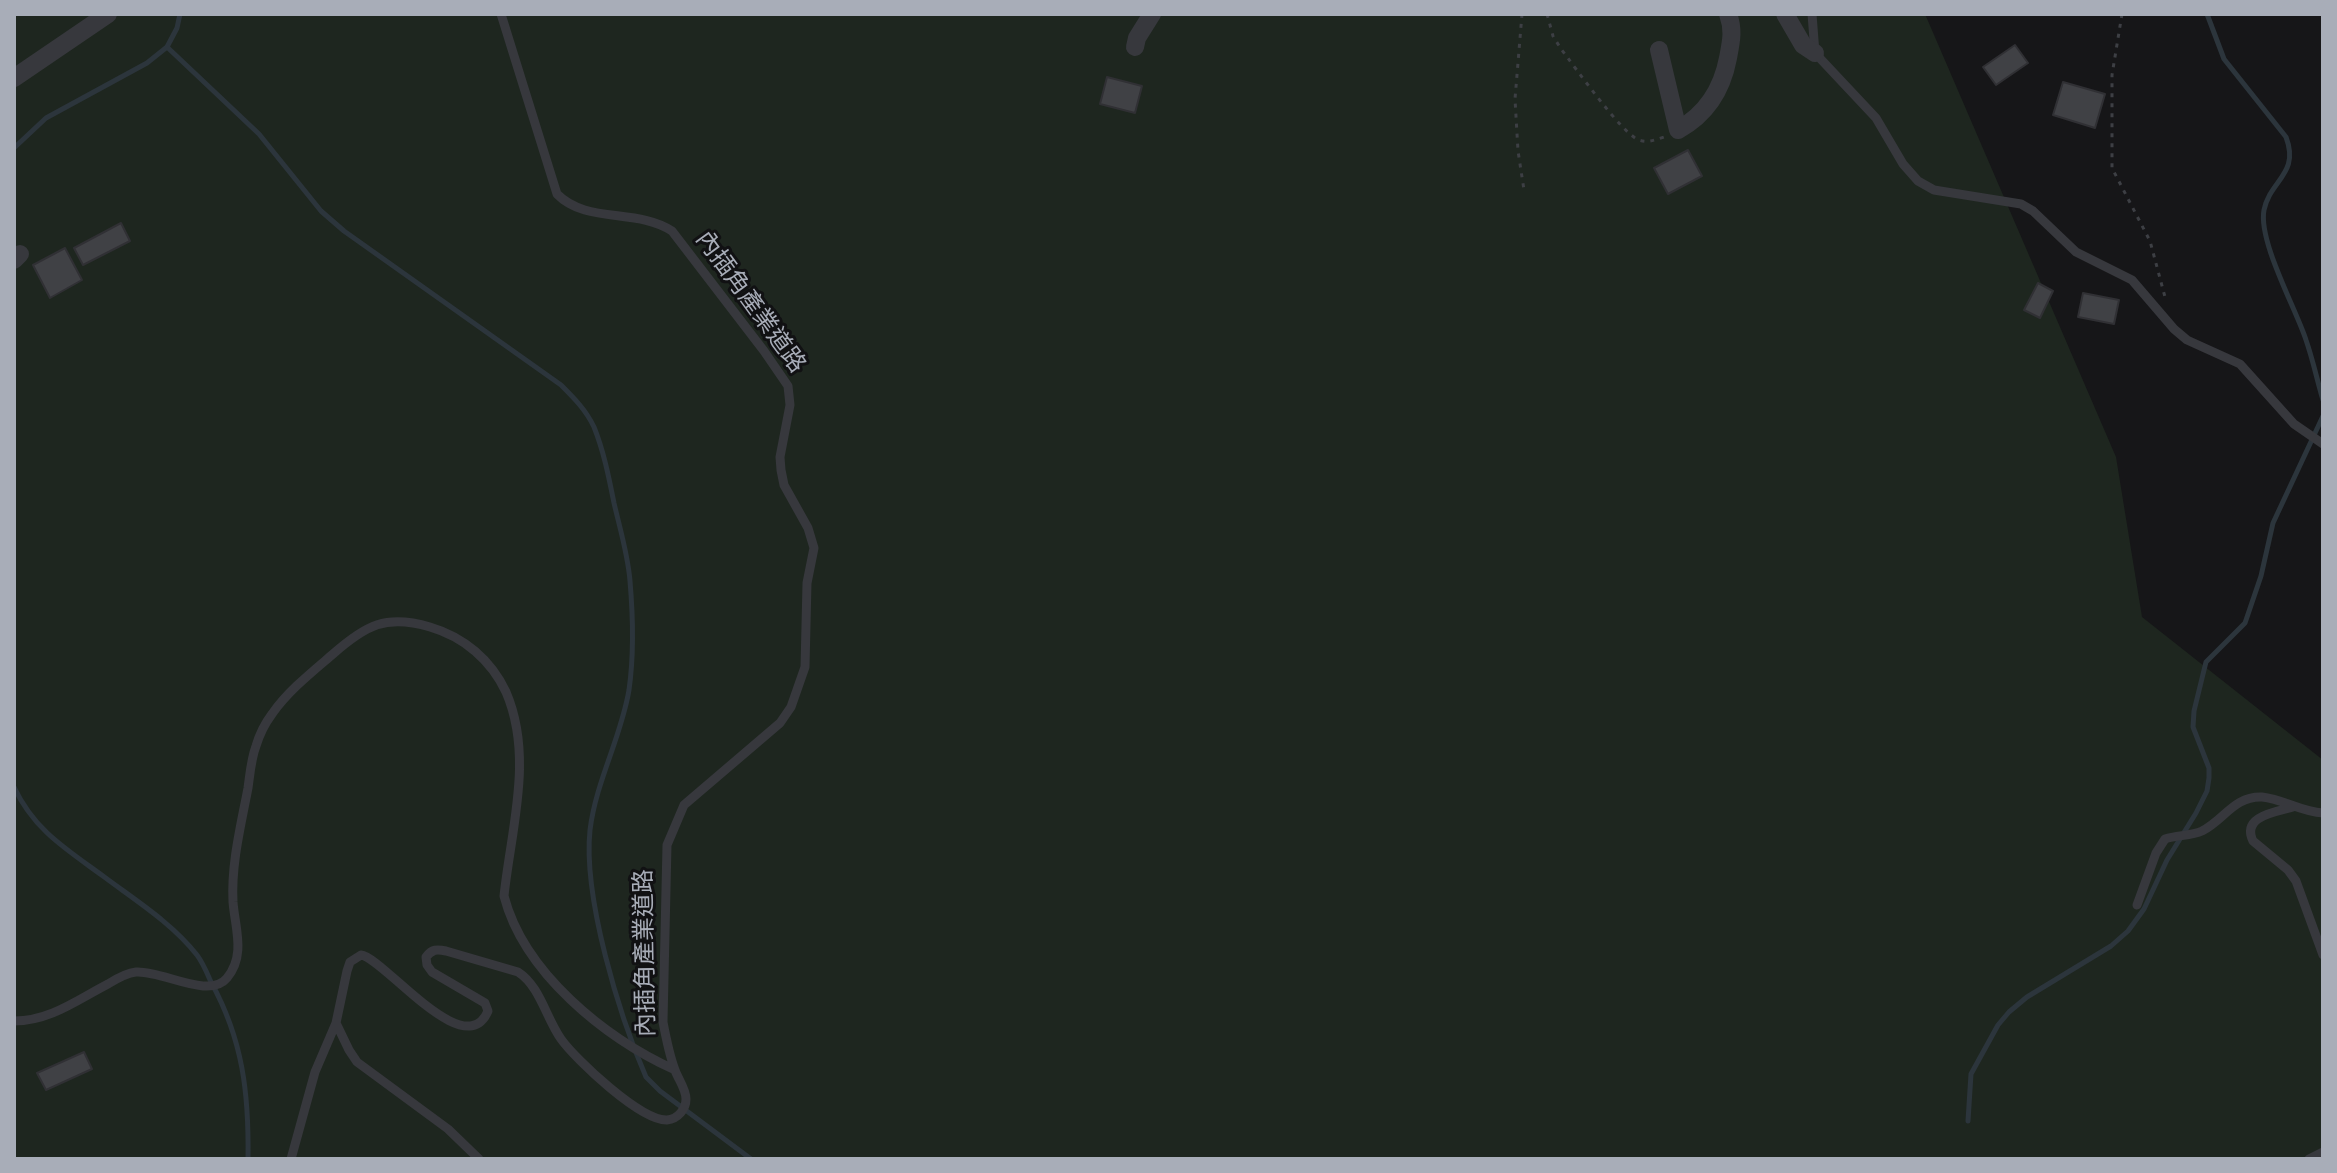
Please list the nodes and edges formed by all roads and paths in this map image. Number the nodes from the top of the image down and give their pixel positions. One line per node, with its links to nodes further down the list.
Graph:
1 (108, 14): 13 (street)
2 (501, 14): 24 (lane, 內插角產業道路)
3 (1152, 14): 10 (street)
4 (1522, 14): 15 (path)
5 (1547, 14): 14 (path)
6 (1728, 14): 14 (street)
7 (1785, 14): 12 (street)
8 (1812, 14): 12 (lane)
9 (2122, 14): 16 (path)
10 (1135, 47)
11 (1659, 50): 14 (street)
12 (1815, 53): 16 (lane)
13 (14, 78)
14 (1678, 130)
15 (1524, 190)
16 (2164, 317): 17 (lane)
17 (2323, 444)
18 (2293, 807): 19 (lane); 20 (lane); 21 (lane)
19 (2323, 813)
20 (2137, 905)
21 (2323, 955)
22 (14, 1021): 24 (lane, 內插角產業道路)
23 (336, 1023): 24 (lane); 26 (lane); 27 (lane)
24 (675, 1070)
25 (2323, 1152): 28 (lane)
26 (291, 1159)
27 (479, 1159)
28 (2309, 1159)

